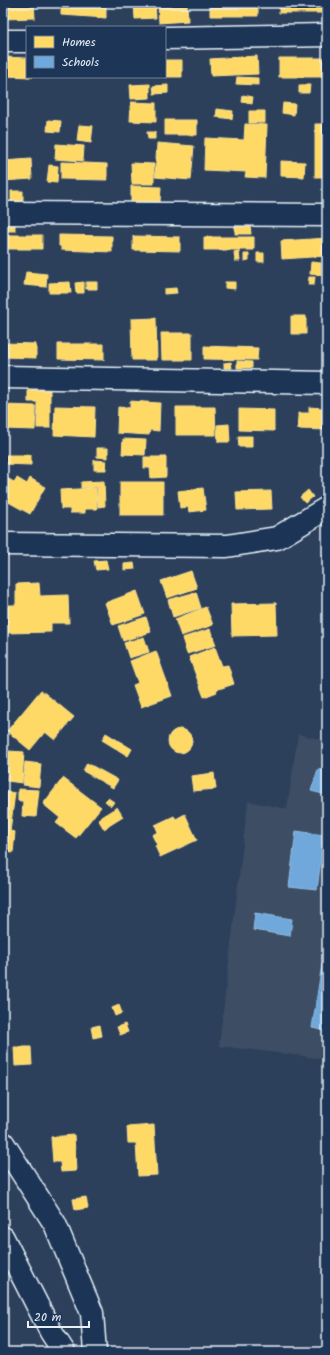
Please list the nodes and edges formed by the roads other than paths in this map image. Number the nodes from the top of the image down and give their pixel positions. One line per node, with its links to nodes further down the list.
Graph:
1 (327, 35): 2 (street)
2 (166, 38)
3 (3, 41): 4 (street)
4 (26, 41)
5 (3, 214): 6 (street)
6 (327, 215)
7 (3, 377): 8 (street)
8 (327, 383)
9 (327, 508): 10 (street)
10 (3, 544)
11 (3, 1143): 15 (street)
12 (3, 1238): 13 (street)
13 (52, 1342): 14 (street)
14 (64, 1352)
15 (95, 1352)

